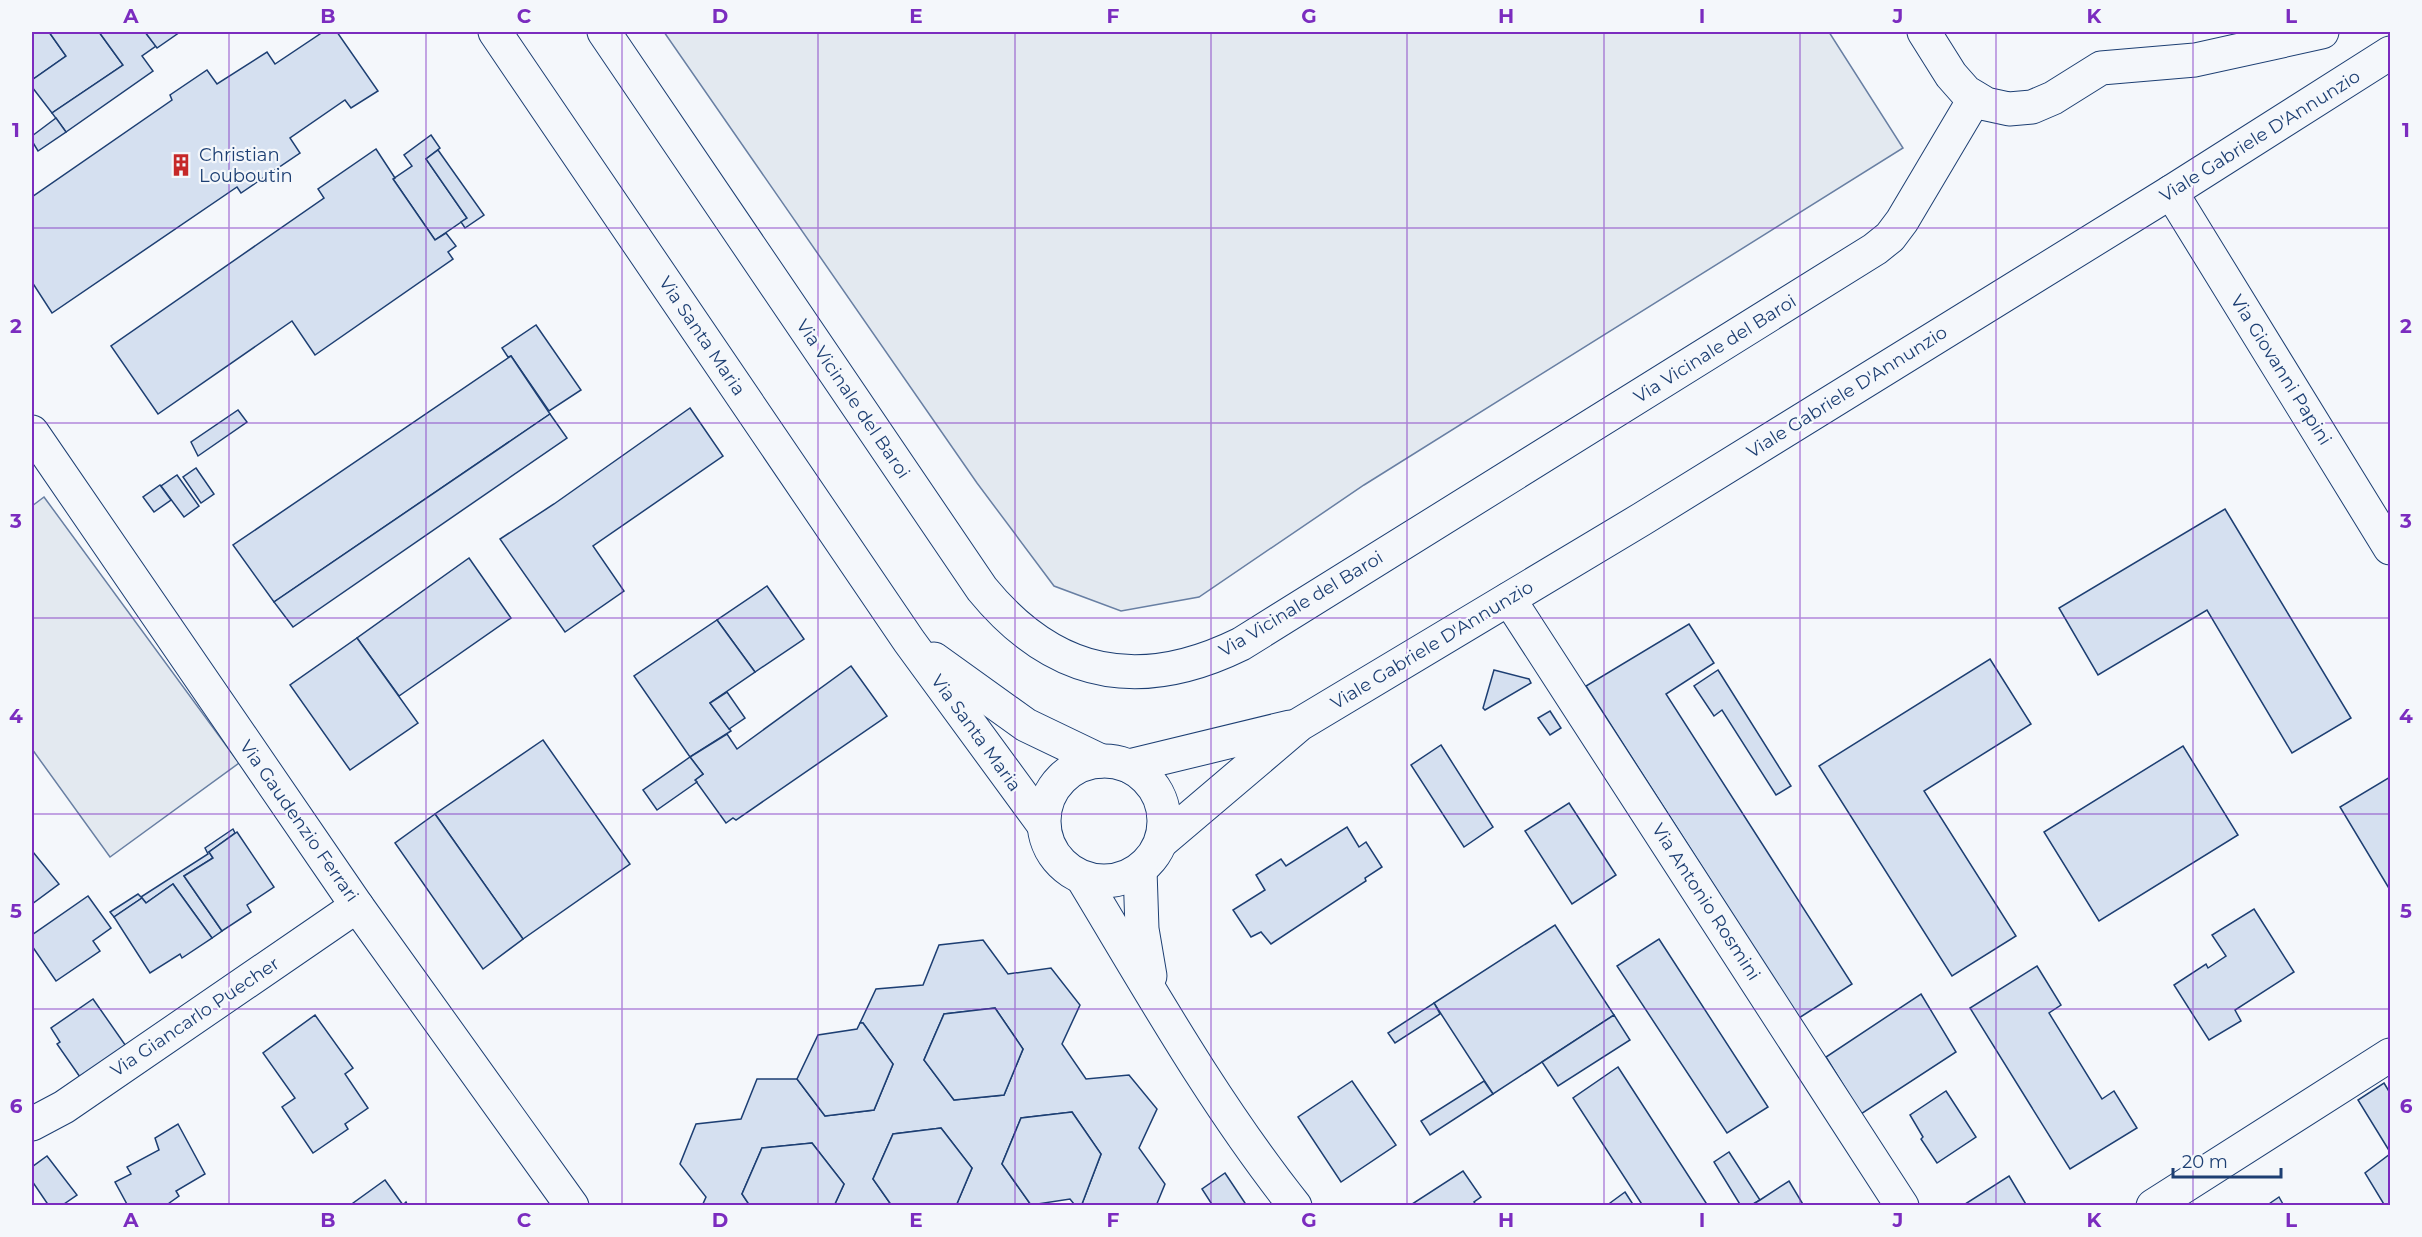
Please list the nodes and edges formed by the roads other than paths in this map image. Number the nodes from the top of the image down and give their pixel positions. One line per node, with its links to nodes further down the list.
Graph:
1 (495, 32): 11 (street, Via Santa Maria)
2 (604, 32): 6 (street, Via Vicinale del Baroi)
3 (1924, 32): 6 (street)
4 (2322, 32): 6 (street)
5 (2391, 52): 7 (street, Viale Gabriele D'Annunzio)
6 (1976, 98)
7 (2171, 192): 9 (street, Via Giovanni Papini); 10 (street, Viale Gabriele D'Annunzio)
8 (32, 432): 18 (street, Via Gaudenzio Ferrari)
9 (2391, 548)
10 (1509, 599): 12 (street, Viale Gabriele D'Annunzio); 26 (street, Via Antonio Rosmini)
11 (909, 641): 13 (street, Via Santa Maria); 14 (street, Via Santa Maria)
12 (1300, 724): 13 (street, Viale Gabriele D'Annunzio); 15 (street, Viale Gabriele D'Annunzio)
13 (1115, 764): 14 (street); 15 (street, Via Santa Maria)
14 (1043, 824): 17 (street, Via Santa Maria)
15 (1161, 842): 16 (street)
16 (1140, 870): 17 (street); 19 (street, Via Santa Maria)
17 (1083, 879): 19 (street, Via Santa Maria)
18 (357, 906): 21 (street, Via Giancarlo Puecher); 23 (street, Via Gaudenzio Ferrari)
19 (1153, 996): 22 (street, Via Santa Maria)
20 (2391, 1055): 27 (street)
21 (35, 1117)
22 (1255, 1155): 24 (street, Via Santa Maria); 25 (street, Via Santa Maria)
23 (572, 1206)
24 (1273, 1206)
25 (1295, 1206)
26 (1902, 1206)
27 (2153, 1206)

